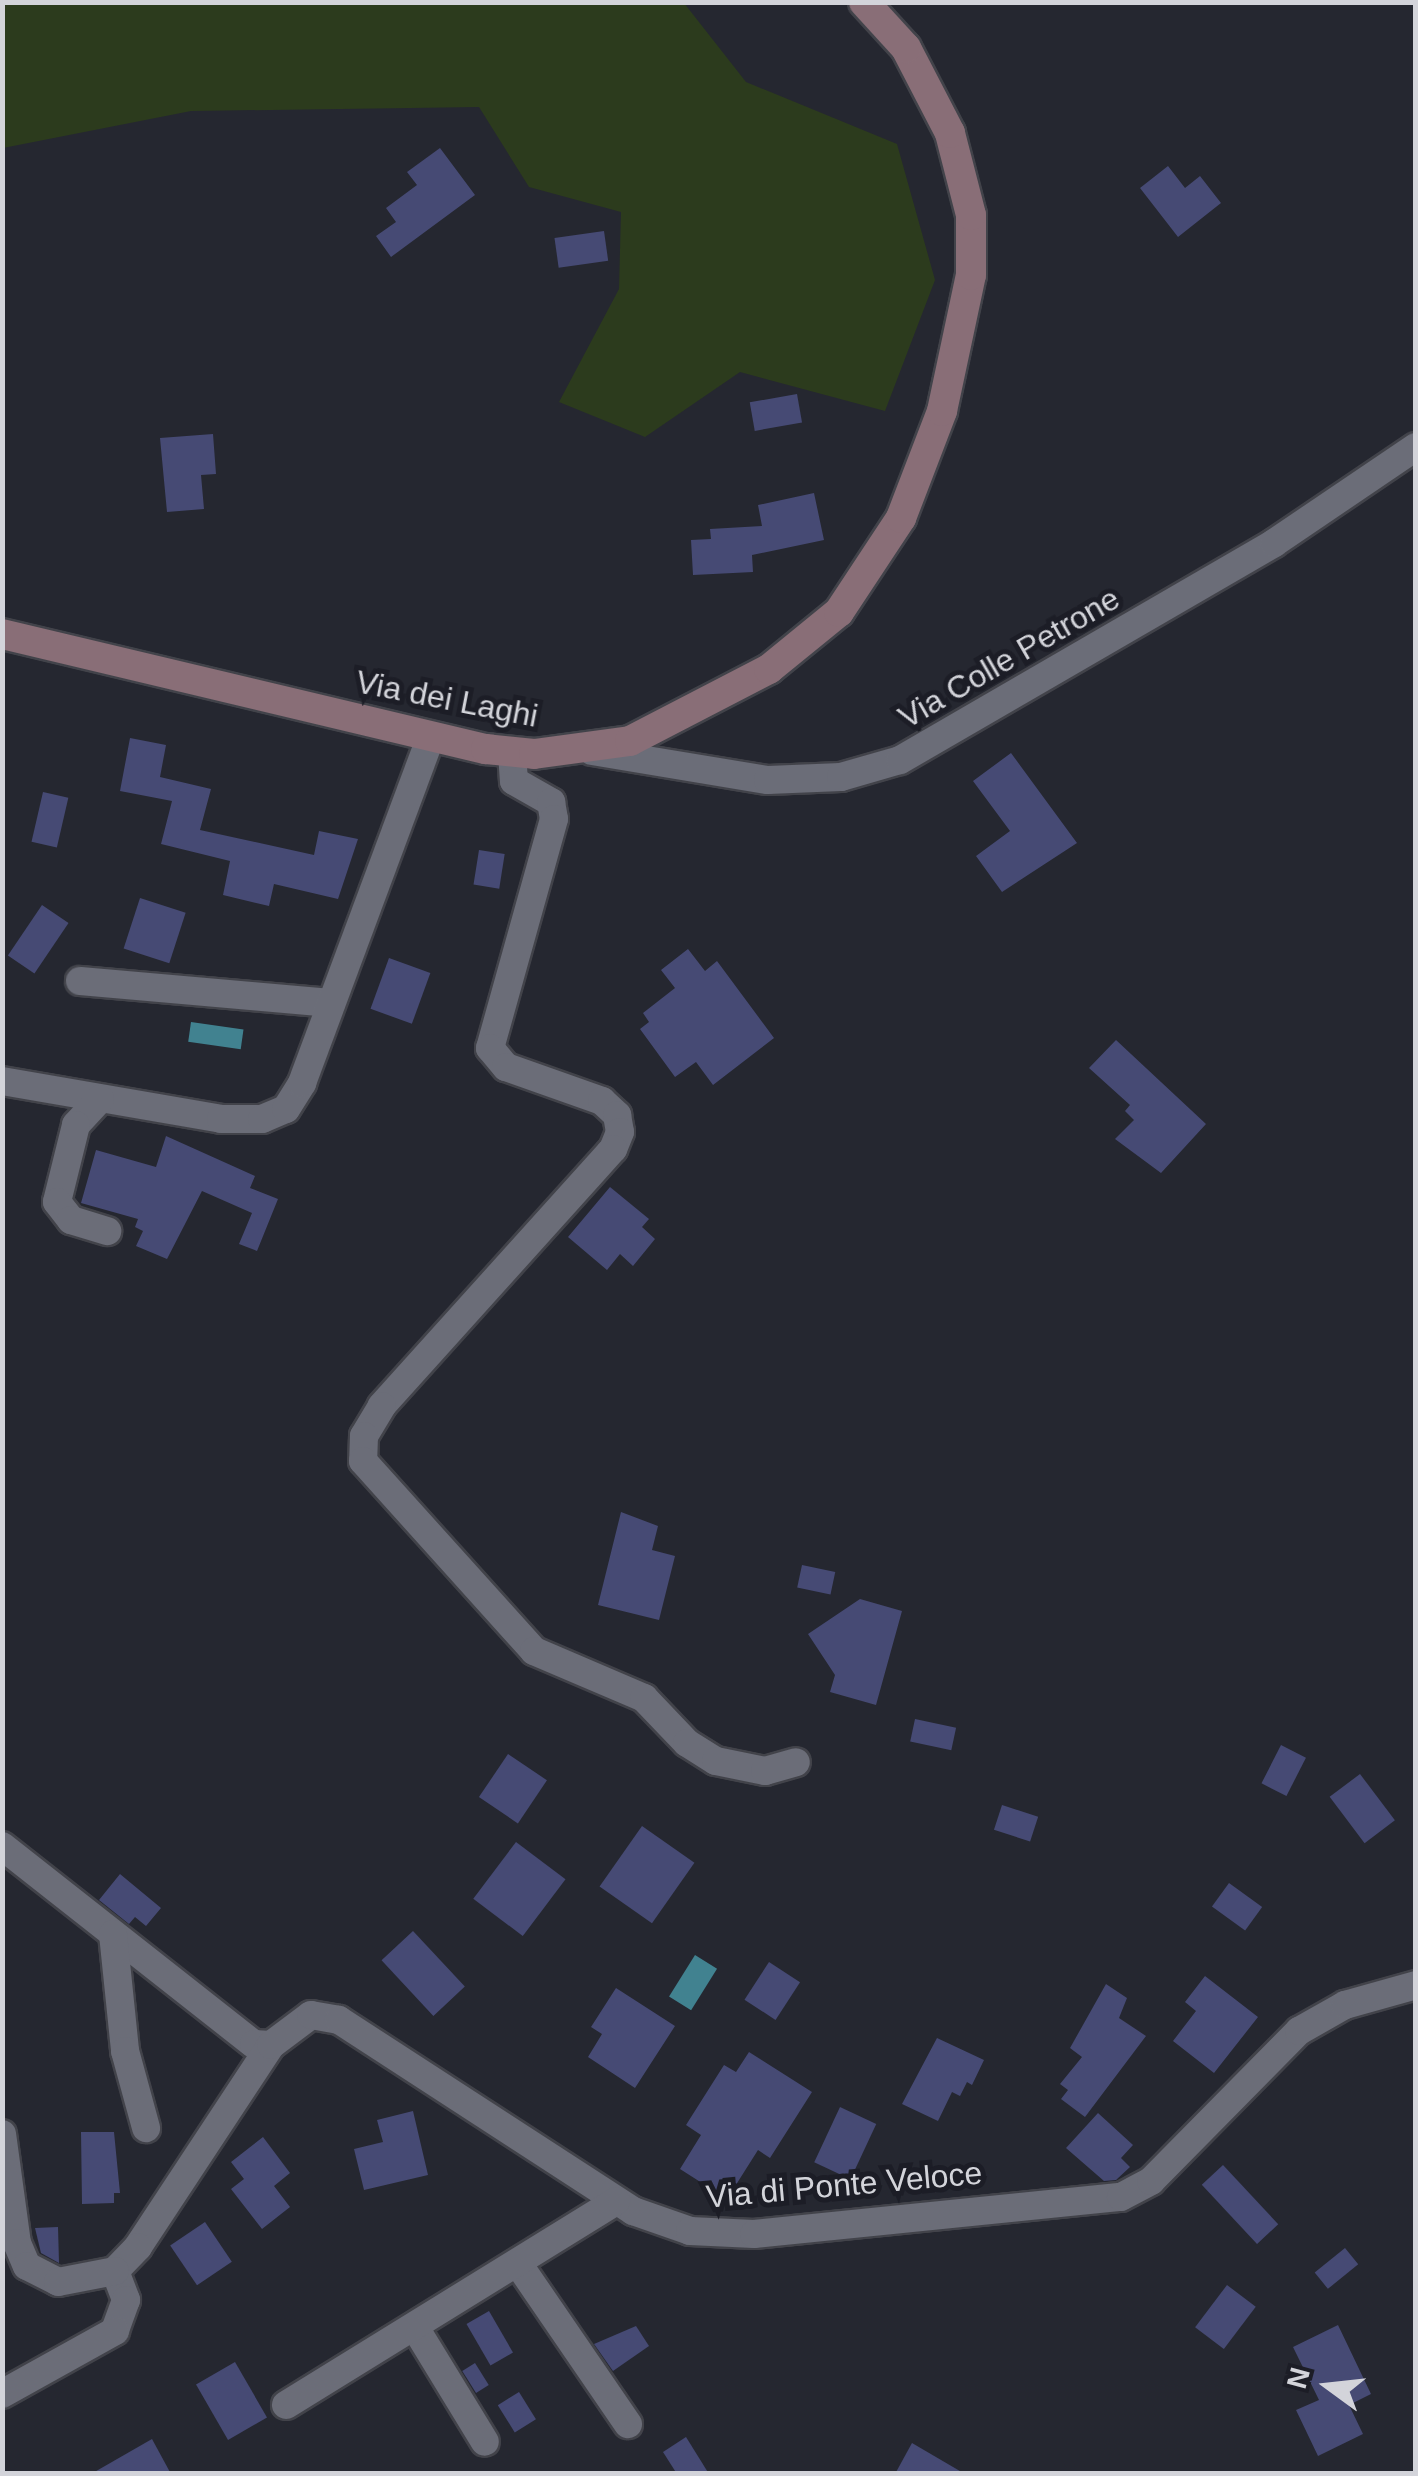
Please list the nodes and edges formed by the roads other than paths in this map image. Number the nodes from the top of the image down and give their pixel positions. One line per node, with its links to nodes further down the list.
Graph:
1 (864, 2): 5 (main road, Via dei Laghi)
2 (1416, 447): 5 (street, Via Colle Petrone)
3 (2, 634): 4 (main road, Via dei Laghi)
4 (431, 736): 6 (main road, Via dei Laghi); 8 (street)
5 (592, 751): 6 (main road, Via dei Laghi)
6 (512, 753): 12 (street)
7 (80, 981): 8 (street)
8 (332, 1003): 10 (street)
9 (2, 1081): 10 (street)
10 (100, 1099): 11 (street)
11 (107, 1231)
12 (796, 1762)
13 (2, 1846): 14 (street)
14 (113, 1934): 16 (street); 17 (street)
15 (1416, 1985): 19 (street, Via di Ponte Veloce)
16 (260, 2051): 19 (street, Via di Ponte Veloce); 21 (street, Via di Ponte Veloce)
17 (146, 2128)
18 (2, 2134): 21 (street)
19 (616, 2201): 20 (street)
20 (519, 2265): 22 (street); 25 (street)
21 (115, 2271): 23 (street)
22 (416, 2329): 24 (street); 26 (street)
23 (2, 2394)
24 (286, 2405)
25 (628, 2424)
26 (485, 2442)

